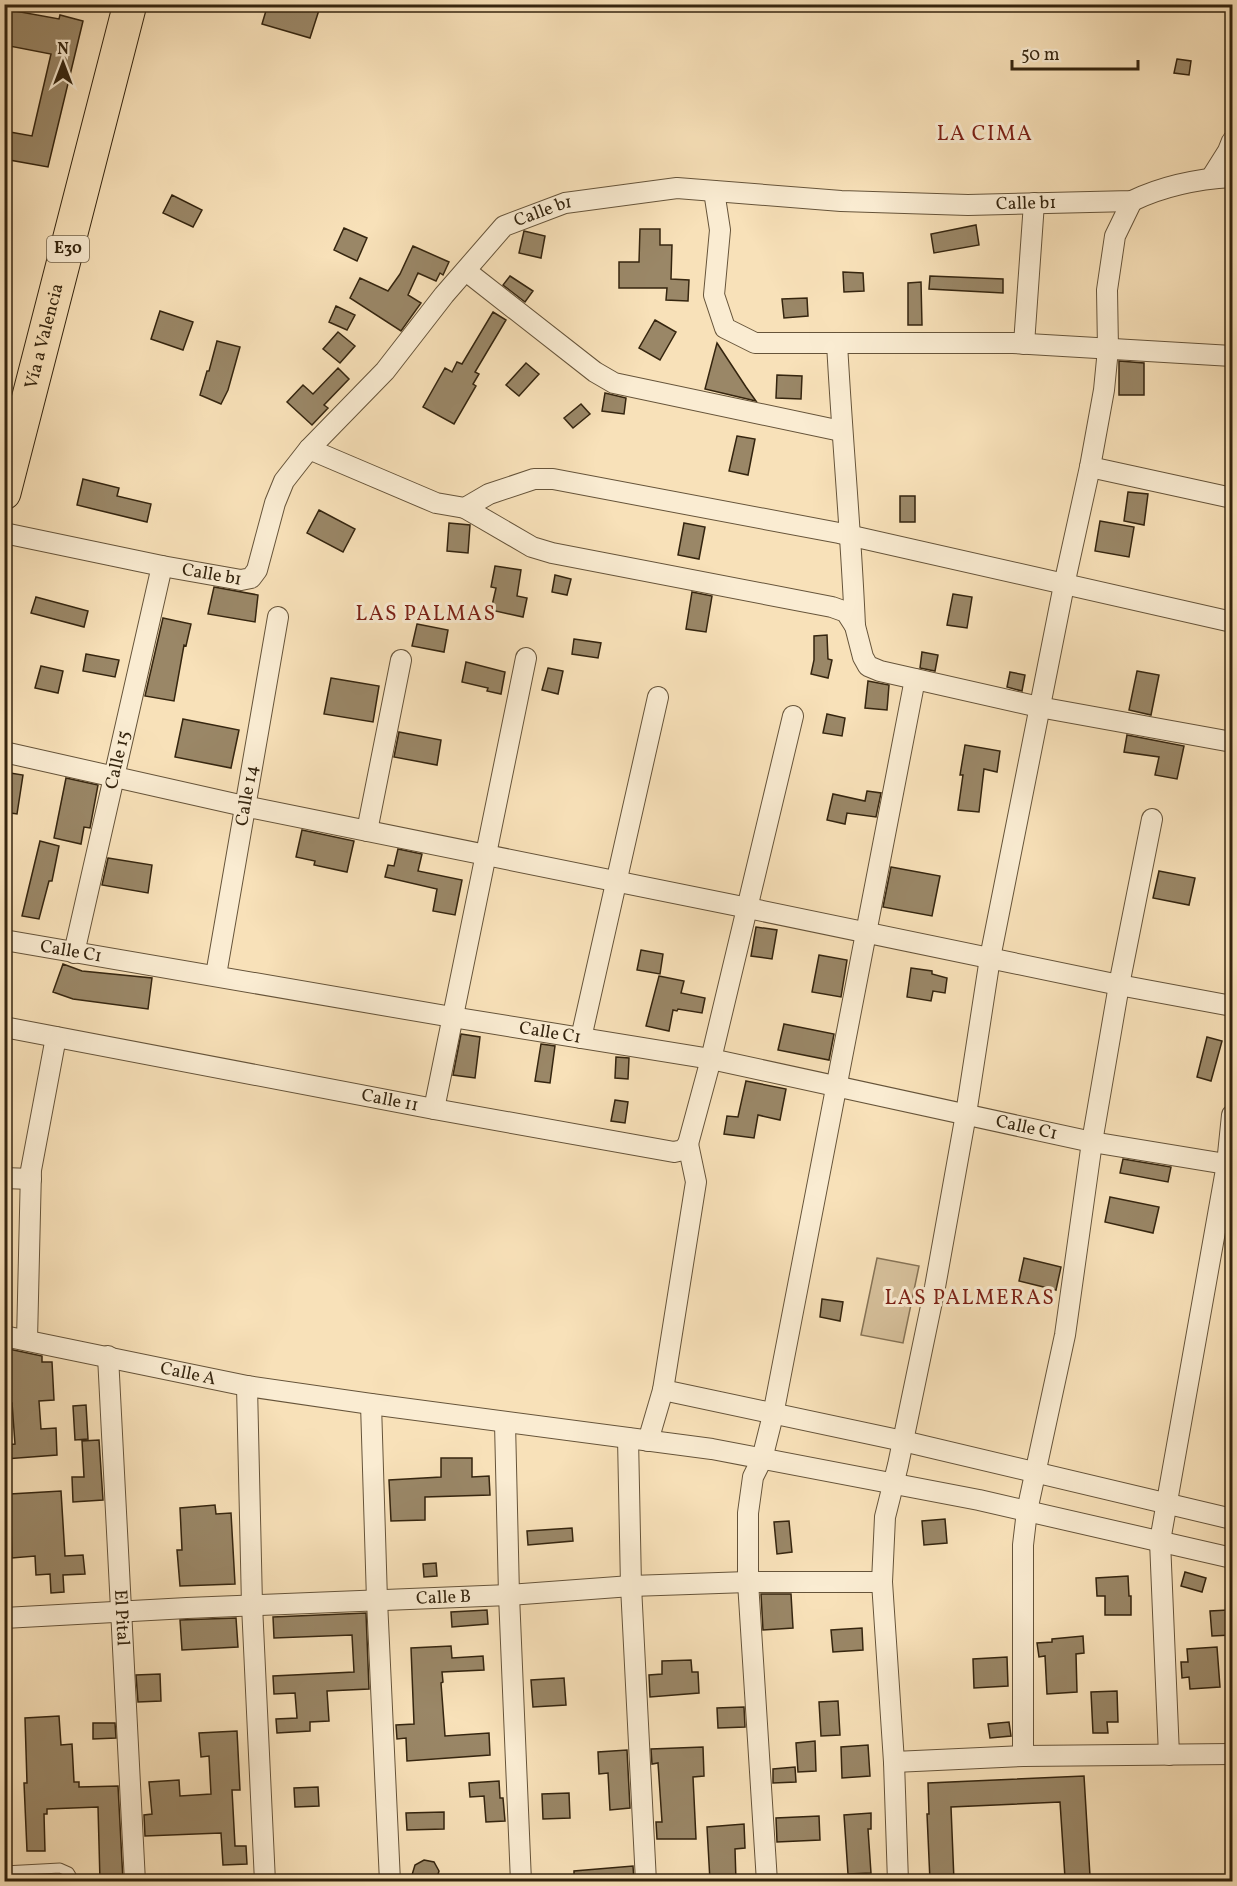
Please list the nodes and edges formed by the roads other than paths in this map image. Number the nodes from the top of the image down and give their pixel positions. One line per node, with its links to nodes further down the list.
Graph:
1 (130, 4): 16 (highway, Vía a Valencia / E30)
2 (1233, 141): 4 (street)
3 (1233, 177): 4 (street, Calle b1)
4 (1211, 178): 6 (street, Calle b1)
5 (714, 191): 7 (street, Calle b1); 8 (street, Calle b1); 9 (street)
6 (1131, 201): 7 (street, Calle b1); 11 (street)
7 (1034, 203): 10 (street)
8 (466, 271): 13 (street); 14 (street, Calle b1)
9 (837, 343): 10 (street); 13 (street)
10 (1024, 344): 11 (street)
11 (1108, 350): 12 (street); 15 (street)
12 (1233, 356)
13 (841, 431): 20 (street)
14 (309, 449): 18 (street); 21 (street, Calle b1)
15 (1090, 468): 17 (street); 22 (street)
16 (4, 493)
17 (1233, 498)
18 (465, 508): 20 (street); 25 (street)
19 (4, 533): 21 (street, Calle b1)
20 (851, 536): 22 (street); 25 (street)
21 (162, 566): 34 (street, Calle 15)
22 (1064, 585): 24 (street); 30 (street)
23 (278, 617): 35 (street, Calle 14)
24 (1233, 622)
25 (855, 626): 28 (street)
26 (526, 658): 38 (street)
27 (401, 660): 37 (street)
28 (915, 679): 30 (street); 41 (street)
29 (658, 697): 39 (street)
30 (1040, 707): 32 (street); 44 (street)
31 (793, 716): 40 (street)
32 (1233, 742)
33 (4, 753): 34 (street)
34 (113, 776): 35 (street); 43 (street, Calle 15)
35 (244, 806): 37 (street); 45 (street, Calle 14)
36 (1152, 819): 46 (street)
37 (367, 831): 38 (street)
38 (484, 855): 39 (street); 48 (street)
39 (615, 881): 40 (street); 51 (street)
40 (748, 908): 41 (street); 52 (street)
41 (866, 933): 44 (street); 53 (street)
42 (4, 940): 43 (street, Calle C1)
43 (74, 953): 45 (street, Calle C1)
44 (990, 958): 46 (street); 55 (street)
45 (216, 975): 48 (street, Calle C1)
46 (1119, 986): 47 (street); 57 (street)
47 (1233, 1006)
48 (452, 1017): 51 (street, Calle C1); 54 (street)
49 (4, 1027): 50 (street, Calle 11)
50 (56, 1037): 54 (street, Calle 11); 61 (street)
51 (581, 1038): 52 (street, Calle C1)
52 (711, 1059): 53 (street, Calle C1); 58 (street)
53 (837, 1087): 55 (street, Calle C1); 68 (street)
54 (434, 1108): 58 (street, Calle 11)
55 (966, 1114): 57 (street, Calle C1); 72 (street)
56 (1233, 1115): 59 (street)
57 (1092, 1142): 59 (street, Calle C1); 74 (street)
58 (688, 1144): 66 (street)
59 (1230, 1164): 76 (street)
60 (4, 1178): 61 (street)
61 (31, 1179): 63 (street)
62 (4, 1336): 63 (street, Calle A)
63 (27, 1340): 64 (street, Calle A)
64 (108, 1356): 65 (street, Calle A); 87 (street, El Pital)
65 (247, 1386): 67 (street, Calle A); 86 (street)
66 (663, 1390): 68 (street); 71 (street)
67 (371, 1404): 69 (street, Calle A); 85 (street)
68 (773, 1415): 72 (street); 73 (street)
69 (505, 1423): 70 (street, Calle A); 84 (street)
70 (628, 1438): 71 (street, Calle A); 83 (street)
71 (648, 1441): 73 (street, Calle A)
72 (903, 1441): 74 (street); 75 (street)
73 (762, 1459): 75 (street, Calle A); 81 (street)
74 (1035, 1473): 76 (street); 77 (street)
75 (893, 1484): 77 (street, Calle A); 82 (street)
76 (1166, 1504): 78 (street); 79 (street)
77 (1027, 1511): 79 (street, Calle A); 91 (street)
78 (1233, 1519)
79 (1160, 1541): 80 (street, Calle A); 90 (street)
80 (1233, 1558)
81 (748, 1582): 82 (street, Calle B); 83 (street, Calle B); 100 (street)
82 (882, 1582): 92 (street)
83 (631, 1586): 84 (street, Calle B); 99 (street)
84 (509, 1595): 85 (street, Calle B); 98 (street)
85 (377, 1600): 86 (street, Calle B); 97 (street)
86 (252, 1605): 87 (street, Calle B); 96 (street)
87 (121, 1612): 88 (street, Calle B); 95 (street, El Pital)
88 (4, 1618)
89 (1233, 1754): 90 (street)
90 (1169, 1755): 91 (street)
91 (1023, 1756): 92 (street)
92 (894, 1762): 101 (street)
93 (4, 1871): 94 (lane)
94 (75, 1881)
95 (135, 1881)
96 (265, 1881)
97 (390, 1881)
98 (521, 1881)
99 (646, 1881)
100 (767, 1881)
101 (898, 1881)

